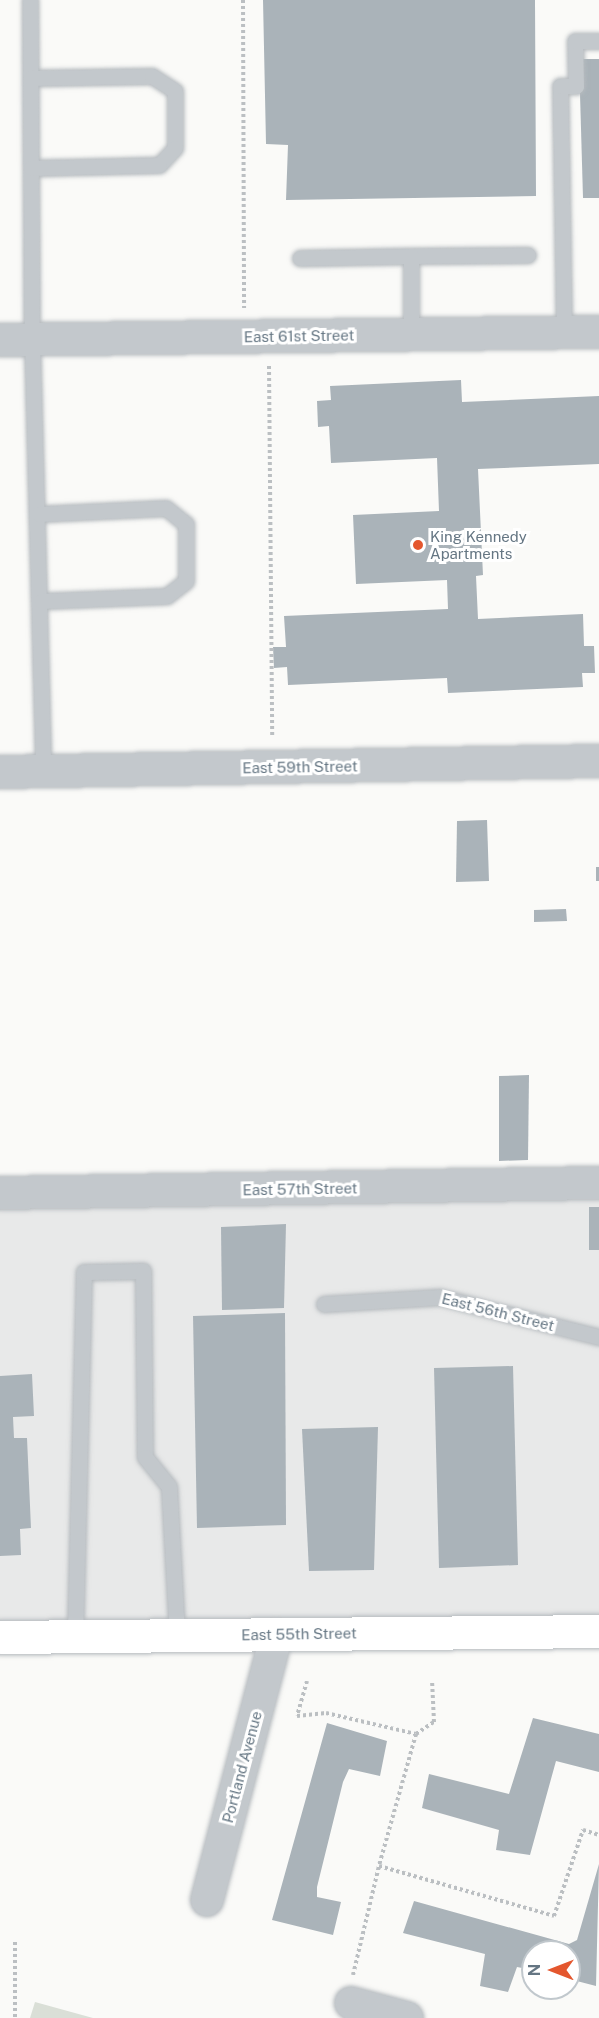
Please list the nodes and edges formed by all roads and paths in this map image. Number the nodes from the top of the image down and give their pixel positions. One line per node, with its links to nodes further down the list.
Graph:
1 (30, 0): 4 (lane)
2 (243, 0): 9 (path)
3 (599, 41): 10 (lane)
4 (31, 78): 5 (lane); 5 (lane)
5 (31, 168): 13 (lane)
6 (528, 255): 7 (lane)
7 (411, 256): 8 (lane); 12 (lane)
8 (300, 258)
9 (244, 311)
10 (564, 332): 11 (street, East 61st Street); 12 (street, East 61st Street)
11 (599, 332)
12 (411, 334): 13 (street, East 61st Street)
13 (33, 339): 14 (street, East 61st Street); 16 (lane)
14 (0, 340)
15 (269, 359): 18 (path)
16 (39, 514): 17 (lane); 17 (lane)
17 (42, 601): 20 (lane)
18 (273, 741)
19 (599, 761): 20 (street, East 59th Street)
20 (44, 771): 21 (street, East 59th Street)
21 (0, 772)
22 (599, 1183): 23 (street, East 57th Street)
23 (0, 1193)
24 (324, 1304): 25 (lane, East 56th Street)
25 (599, 1337)
26 (599, 1631): 27 (main road, East 55th Street)
27 (277, 1634): 28 (main road, East 55th Street); 36 (street, Portland Avenue)
28 (177, 1635): 29 (main road, East 55th Street); 29 (lane)
29 (75, 1636): 30 (main road, East 55th Street)
30 (0, 1637)
31 (432, 1680): 33 (path)
32 (307, 1681): 33 (path)
33 (416, 1734): 35 (path)
34 (599, 1835): 35 (path)
35 (379, 1866): 38 (path)
36 (207, 1900)
37 (15, 1942): 39 (path)
38 (351, 2003): 40 (street)
39 (15, 2018)
40 (407, 2018)

